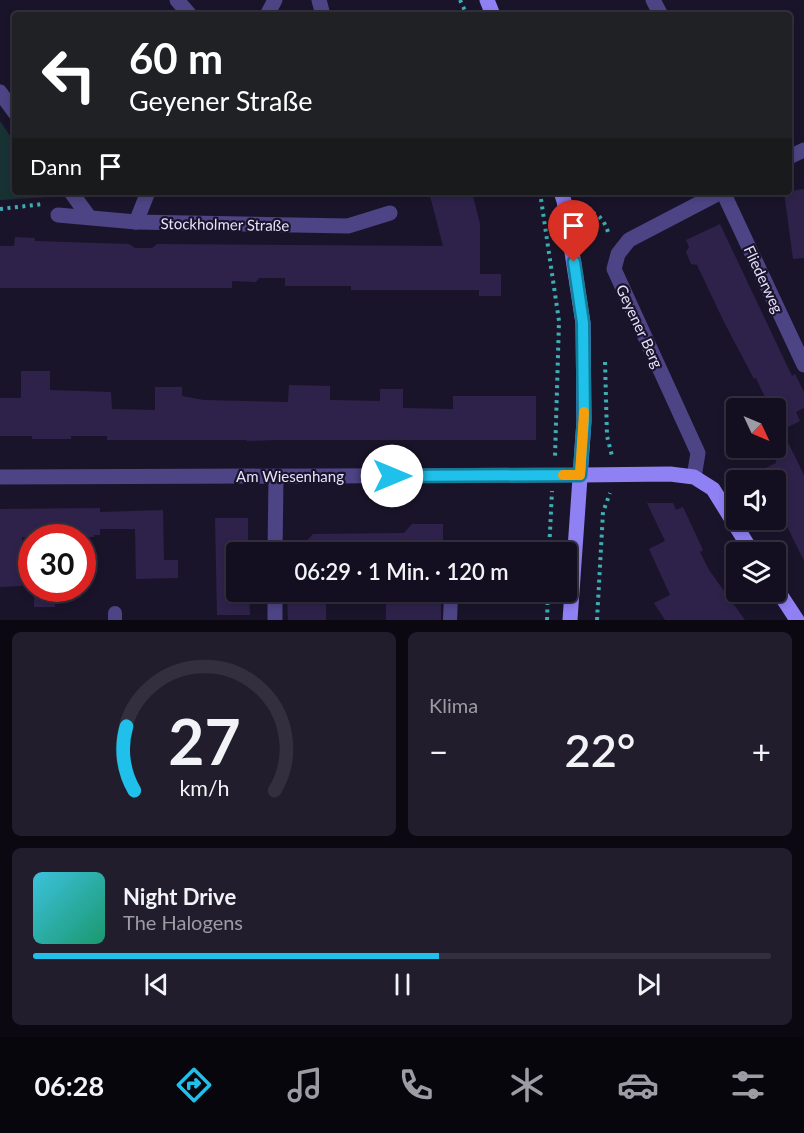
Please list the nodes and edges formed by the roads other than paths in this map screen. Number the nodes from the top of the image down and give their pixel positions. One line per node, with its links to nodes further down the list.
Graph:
1 (177, 0): 2 (street)
2 (187, 12)
3 (0, 92): 4 (street)
4 (12, 109)
5 (73, 195): 12 (street)
6 (147, 195): 13 (street)
7 (562, 195): 15 (street)
8 (716, 195): 18 (street, Geyener Berg)
9 (723, 195): 14 (street, Fliederweg)
10 (390, 213): 13 (street, Stockholmer Straße)
11 (58, 215): 12 (street, Stockholmer Straße)
12 (89, 217): 13 (street, Stockholmer Straße)
13 (136, 222)
14 (804, 365)
15 (580, 475): 17 (street, Am Wiesenhang); 18 (street); 26 (street)
16 (0, 477): 17 (street, Am Wiesenhang)
17 (276, 477): 19 (street)
18 (694, 477): 20 (street)
19 (275, 542)
20 (746, 542)
21 (275, 602): 24 (street)
22 (451, 602): 25 (lane)
23 (785, 602): 27 (street)
24 (275, 620)
25 (450, 620)
26 (570, 620)
27 (797, 620)

